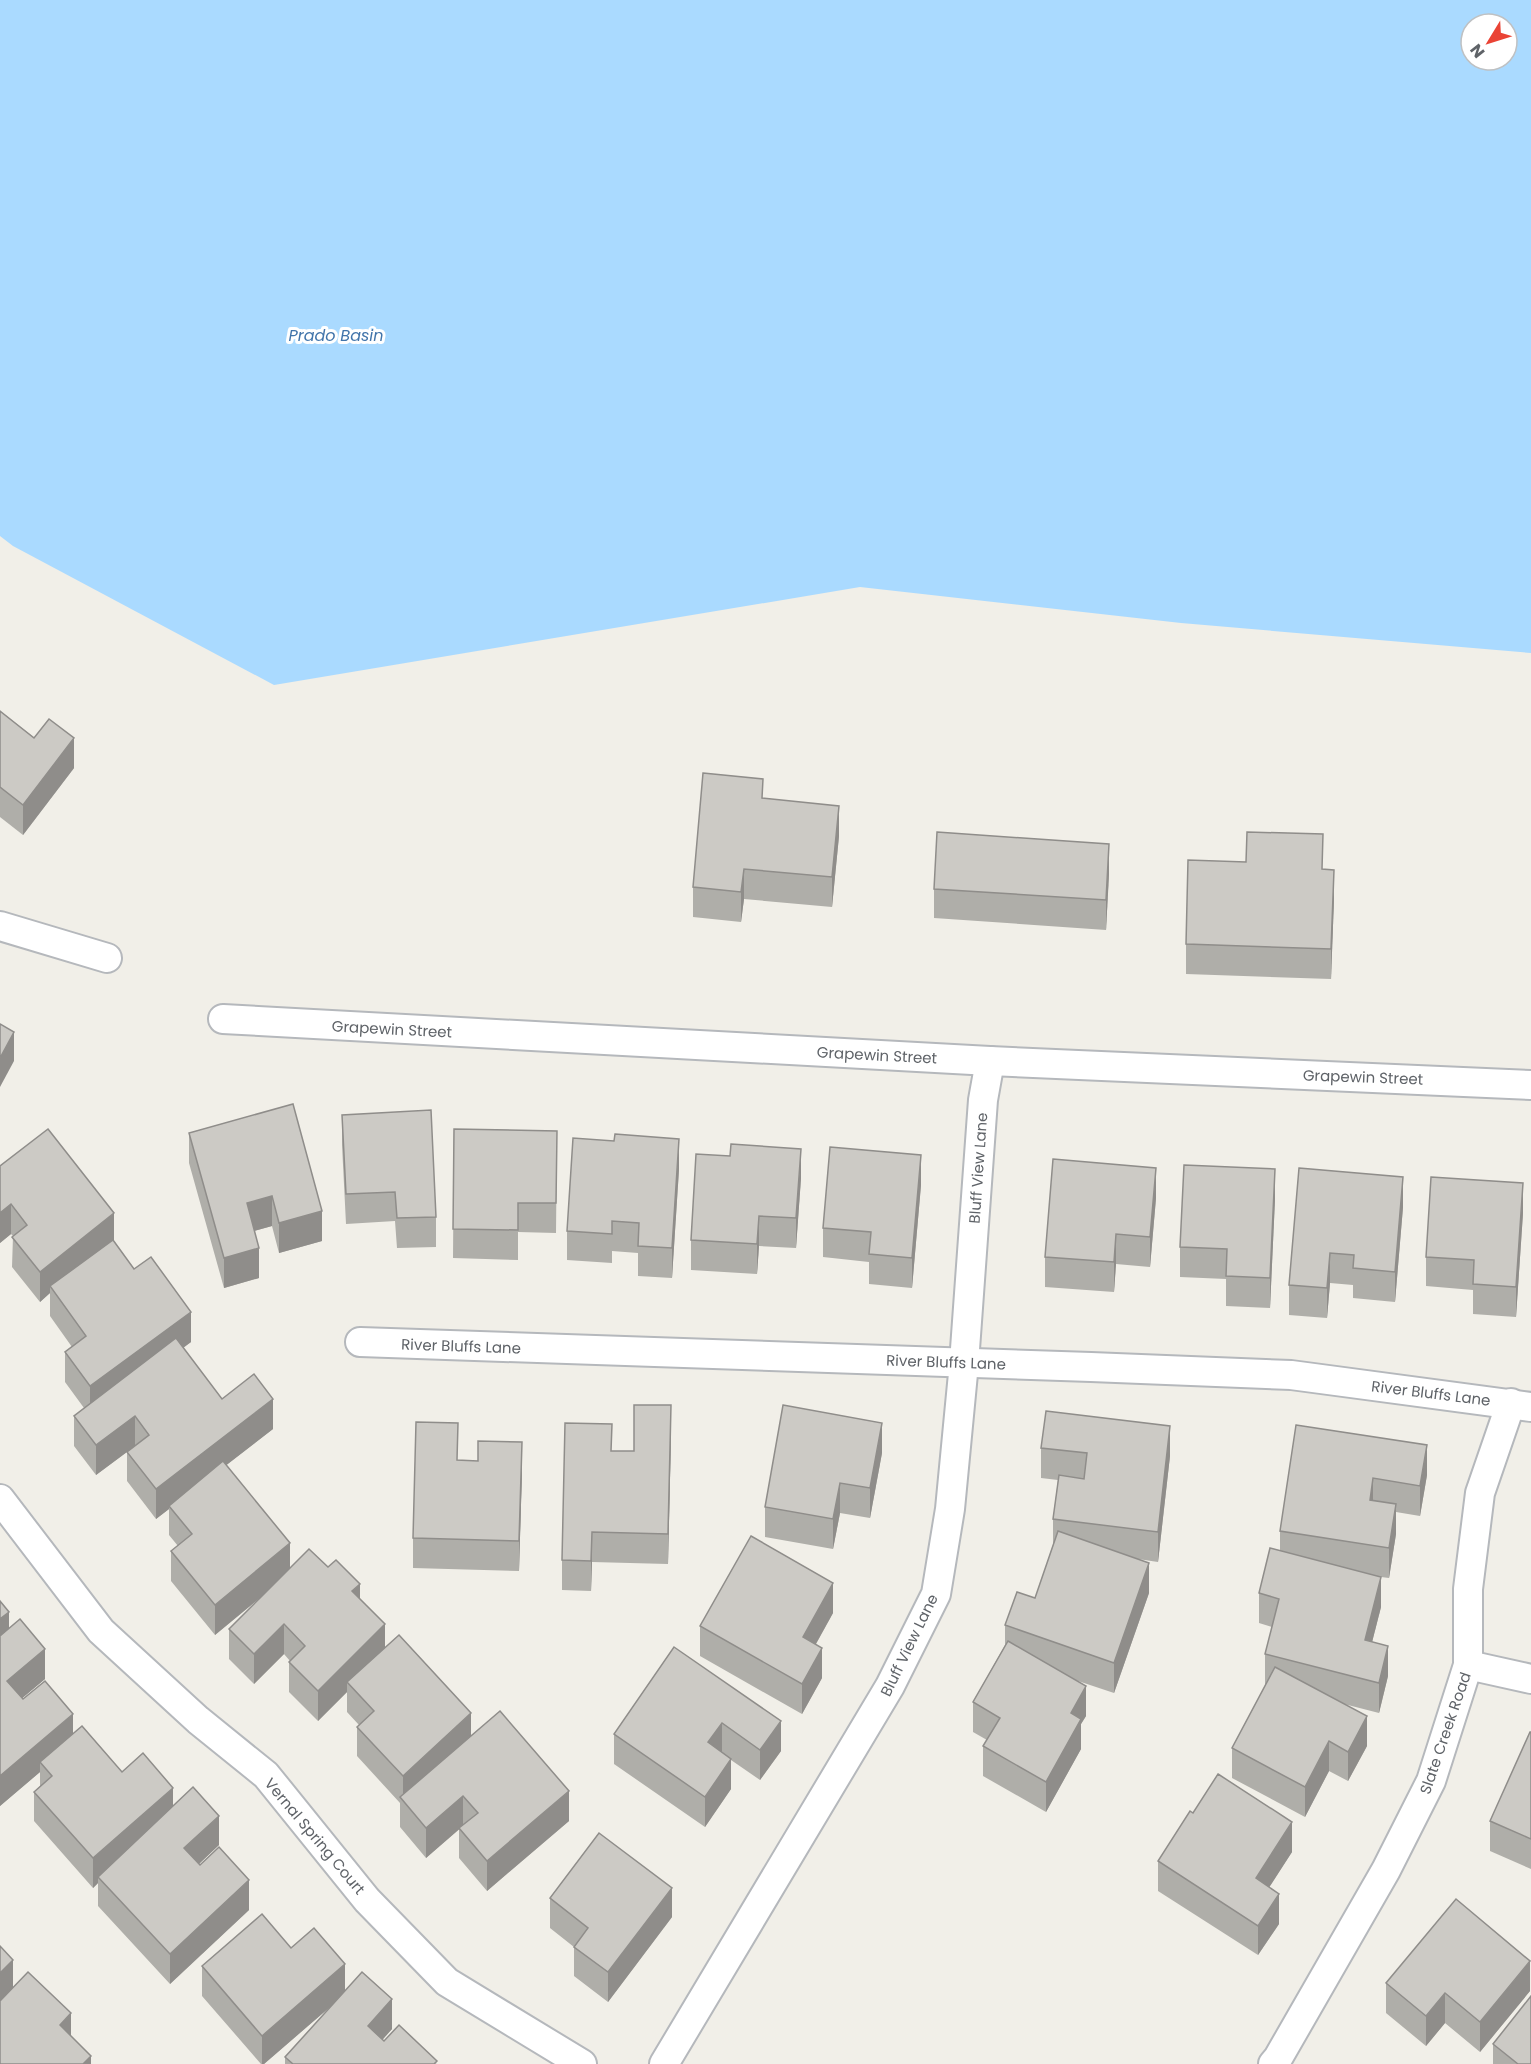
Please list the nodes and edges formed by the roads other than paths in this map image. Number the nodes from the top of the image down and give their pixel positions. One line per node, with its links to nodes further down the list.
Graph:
1 (0, 926): 2 (street)
2 (106, 958)
3 (224, 1019): 4 (street, Grapewin Street)
4 (990, 1061): 5 (street, Grapewin Street); 7 (street, Bluff View Lane)
5 (1531, 1085)
6 (360, 1342): 7 (street, River Bluffs Lane)
7 (964, 1363): 8 (street, River Bluffs Lane); 14 (street, Bluff View Lane)
8 (1521, 1405): 10 (street, Slate Creek Road)
9 (0, 1499): 13 (street, Vernal Spring Court)
10 (1468, 1665): 11 (street); 12 (street, Slate Creek Road)
11 (1531, 1679)
12 (1280, 2062)
13 (582, 2064)
14 (664, 2064)

